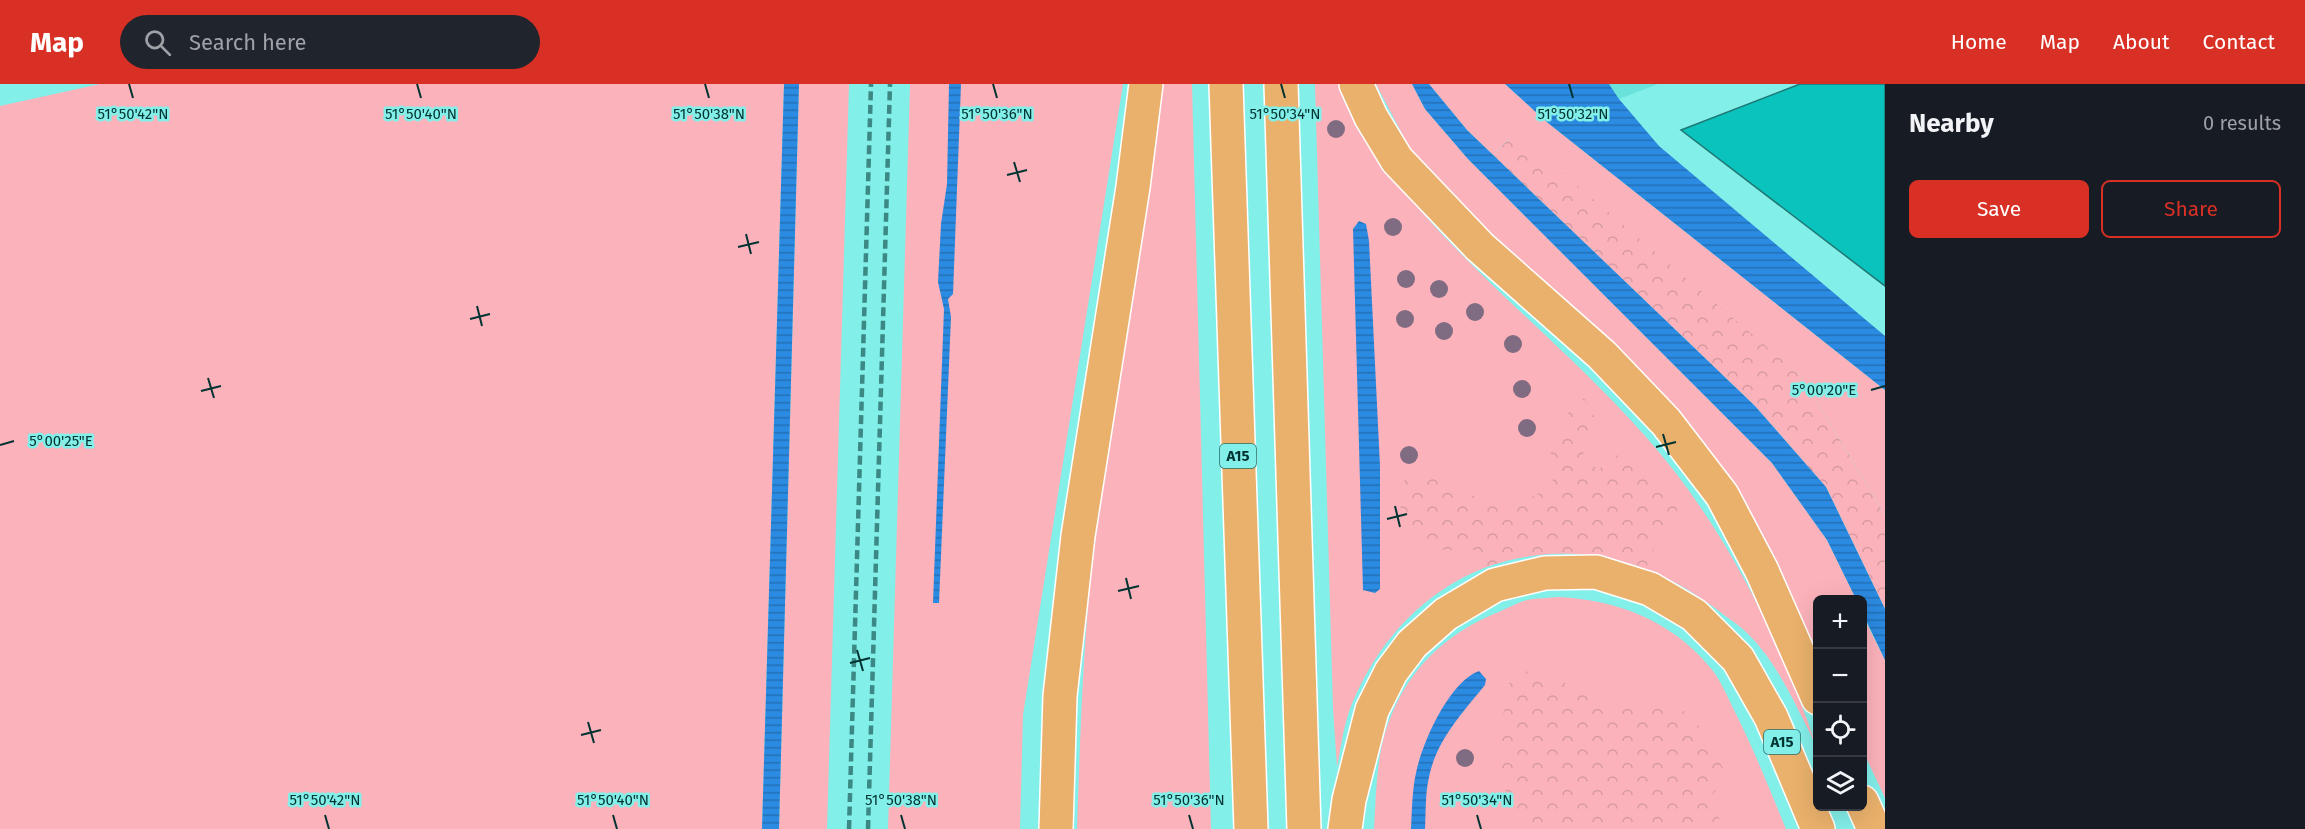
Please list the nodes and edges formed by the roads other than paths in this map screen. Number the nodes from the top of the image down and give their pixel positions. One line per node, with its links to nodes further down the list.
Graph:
1 (1146, 84): 7 (highway)
2 (1226, 84): 8 (highway, A15)
3 (1281, 84): 9 (highway)
4 (1356, 84): 5 (highway)
5 (1813, 687)
6 (1867, 811): 12 (highway)
7 (1056, 829)
8 (1251, 829)
9 (1304, 829)
10 (1345, 829): 11 (highway, A15)
11 (1818, 829)
12 (1874, 829)

